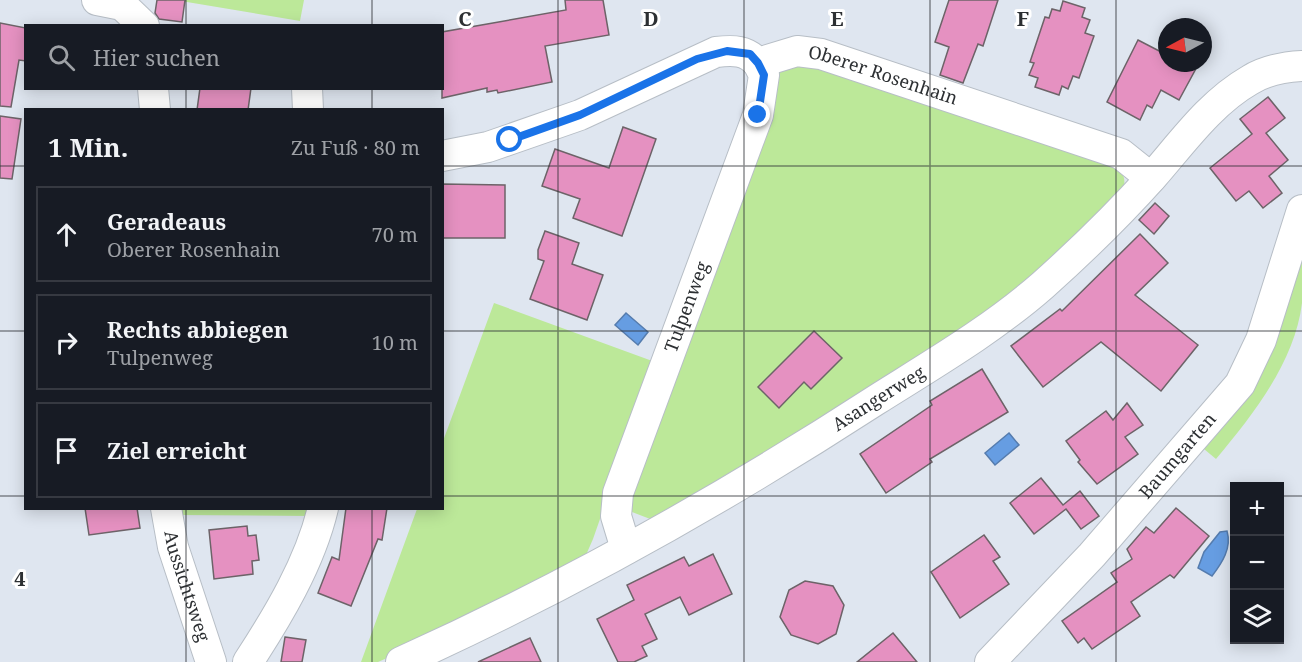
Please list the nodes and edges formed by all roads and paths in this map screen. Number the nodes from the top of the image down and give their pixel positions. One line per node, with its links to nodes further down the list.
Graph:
1 (97, 0): 2 (street)
2 (142, 24)
3 (758, 63): 9 (street); 10 (street, Oberer Rosenhain); 14 (street, Tulpenweg)
4 (1302, 66): 10 (street, Asangerweg)
5 (153, 90): 7 (street)
6 (307, 90): 8 (street)
7 (154, 108)
8 (308, 108)
9 (444, 156)
10 (1151, 178): 14 (street, Asangerweg)
11 (1302, 210): 18 (street, Baumgarten)
12 (166, 510): 15 (street, Aussichtsweg)
13 (322, 510): 16 (street)
14 (626, 549): 17 (street, Asangerweg)
15 (211, 662)
16 (248, 662)
17 (400, 662)
18 (990, 662)

